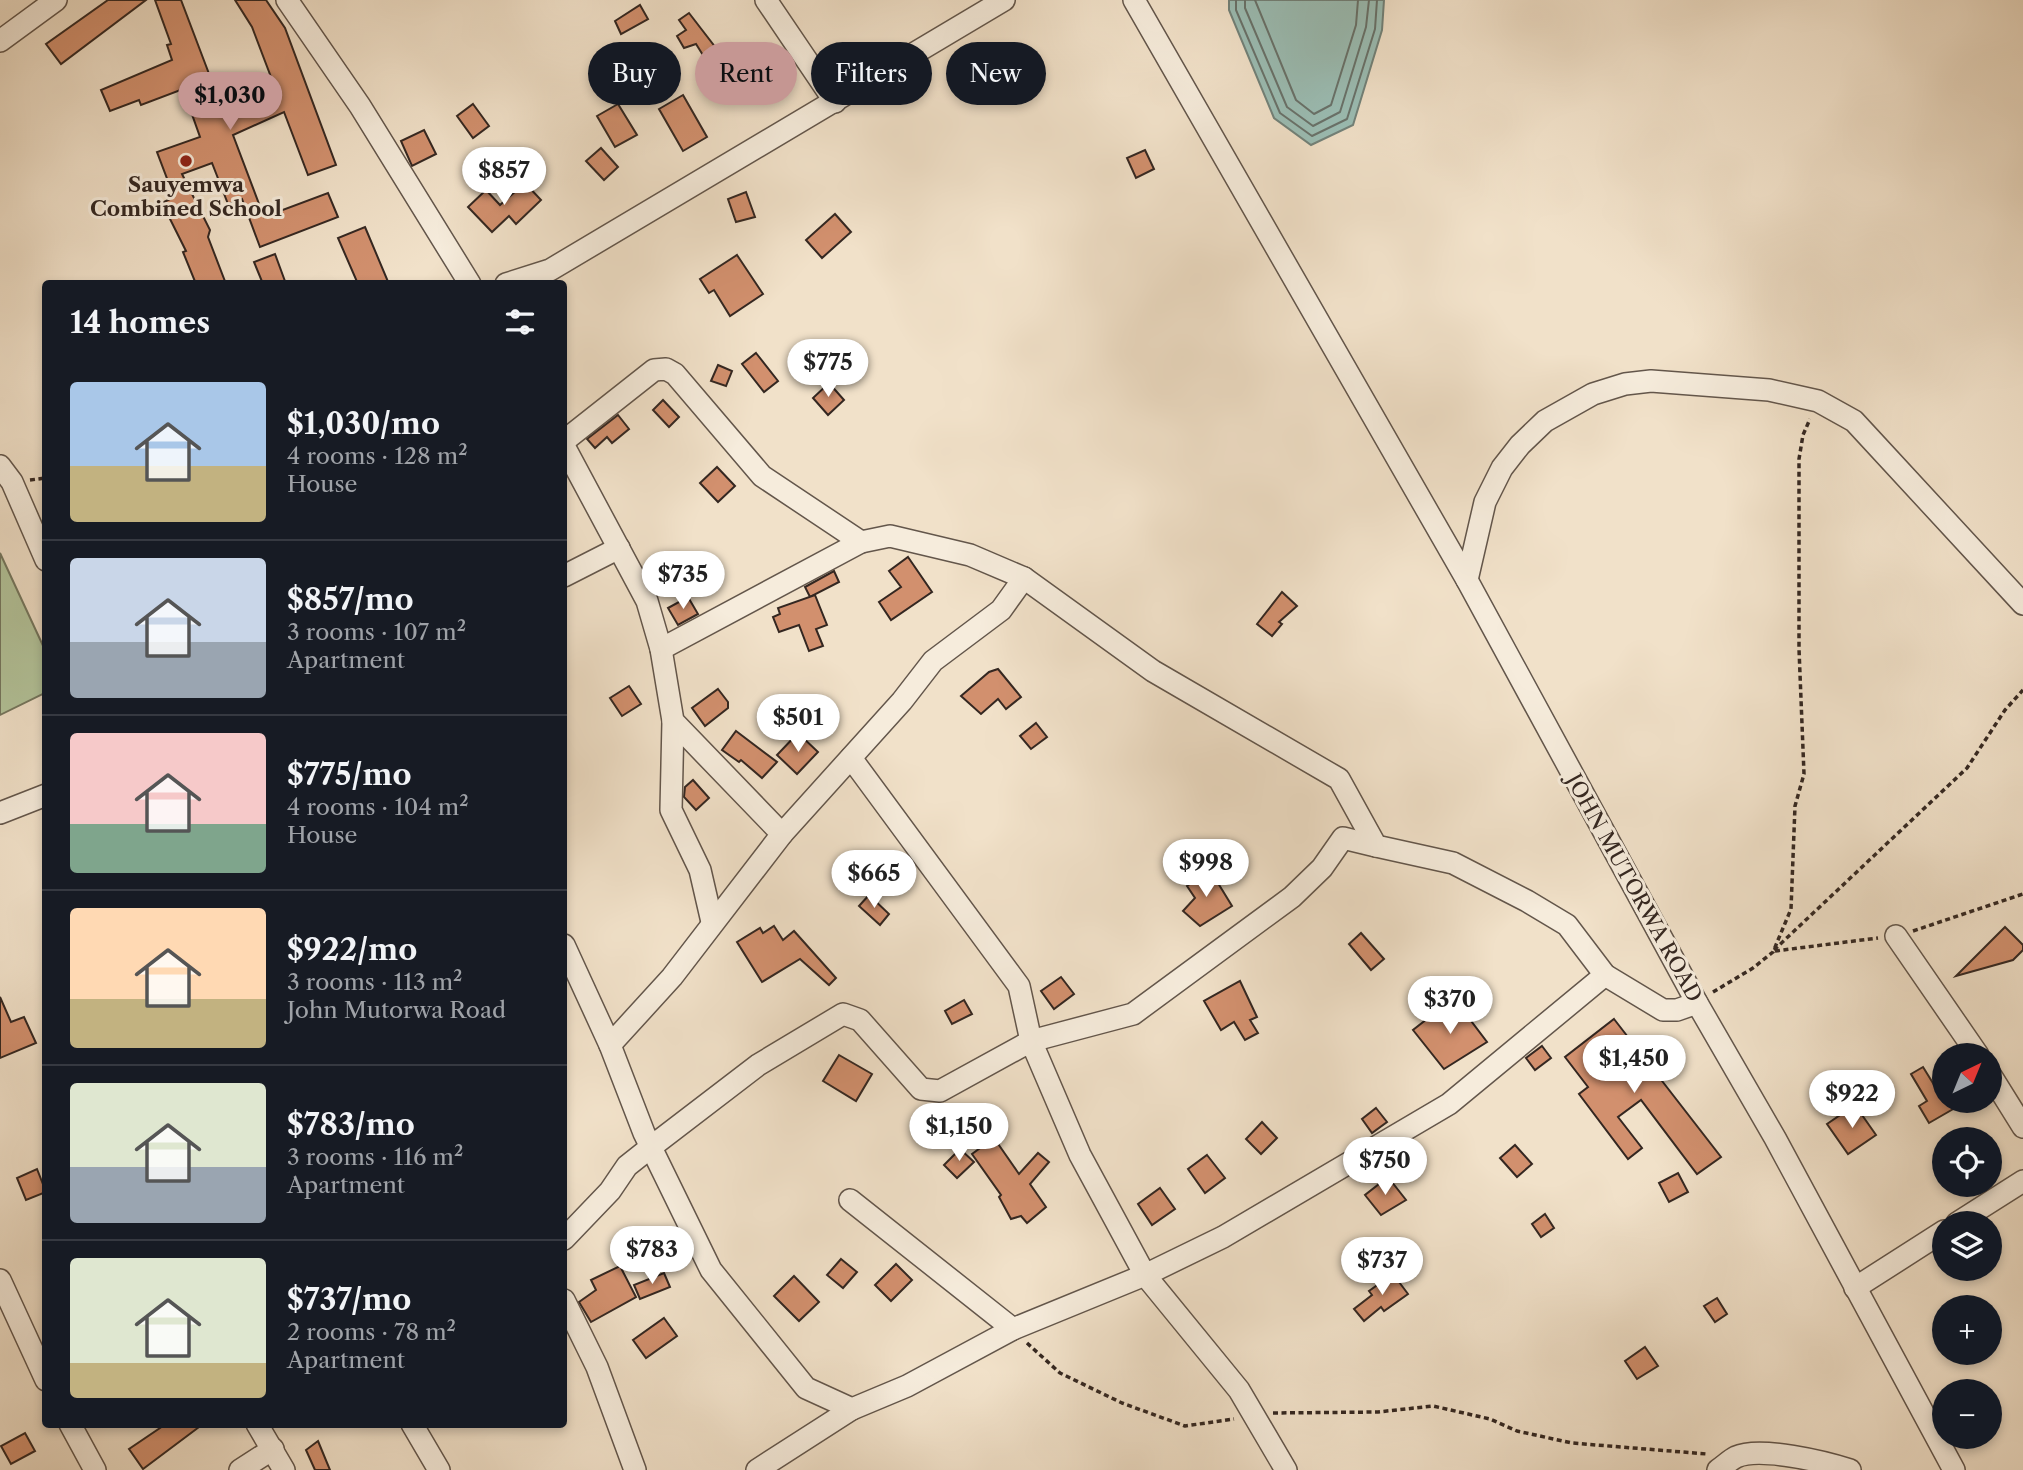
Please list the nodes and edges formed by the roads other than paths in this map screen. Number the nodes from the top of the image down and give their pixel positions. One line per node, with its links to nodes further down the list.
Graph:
1 (56, 0): 6 (street)
2 (288, 0): 11 (street)
3 (766, 0): 8 (street)
4 (1004, 0): 7 (street)
5 (1134, 0): 21 (street, JOHN MUTORWA ROAD)
6 (0, 41)
7 (932, 43)
8 (811, 67)
9 (830, 105): 10 (street)
10 (547, 277): 12 (street)
11 (468, 280)
12 (529, 280)
13 (567, 442): 16 (street)
14 (567, 450): 17 (street)
15 (0, 466): 18 (street)
16 (861, 542): 20 (street); 23 (street)
17 (619, 548): 19 (street); 23 (street)
18 (42, 551)
19 (567, 574)
20 (1024, 578): 25 (street); 29 (street)
21 (1466, 580): 22 (street); 34 (street, JOHN MUTORWA ROAD)
22 (2023, 604)
23 (661, 649): 24 (street)
24 (673, 721): 28 (street); 30 (street)
25 (852, 758): 28 (street); 35 (street)
26 (42, 797): 27 (street)
27 (0, 813)
28 (782, 834): 30 (street)
29 (1376, 846): 33 (street); 35 (street)
30 (712, 922): 37 (street)
31 (1896, 936): 36 (street)
32 (567, 952): 37 (street)
33 (1605, 975): 34 (street); 46 (street)
34 (1697, 1003): 48 (street, JOHN MUTORWA ROAD)
35 (1031, 1041): 40 (street); 46 (street)
36 (1970, 1043)
37 (610, 1045): 40 (street)
38 (2002, 1093): 39 (street)
39 (2023, 1127)
40 (651, 1147): 44 (street); 52 (street)
41 (2023, 1181): 43 (street)
42 (850, 1200): 50 (street)
43 (1976, 1211)
44 (567, 1236)
45 (1932, 1239): 48 (street)
46 (1145, 1275): 50 (street); 63 (street)
47 (0, 1280): 51 (street)
48 (1855, 1288): 66 (street, JOHN MUTORWA ROAD)
49 (567, 1306): 61 (street)
50 (1013, 1329): 52 (street)
51 (42, 1371)
52 (852, 1409): 62 (street)
53 (72, 1428): 57 (street)
54 (260, 1428): 56 (street)
55 (414, 1428): 60 (street)
56 (273, 1448): 58 (street); 59 (street)
57 (95, 1470)
58 (240, 1470)
59 (284, 1470)
60 (439, 1470)
61 (635, 1470)
62 (757, 1470)
63 (1286, 1470)
64 (1718, 1470): 65 (street)
65 (1850, 1470)
66 (1954, 1470)

